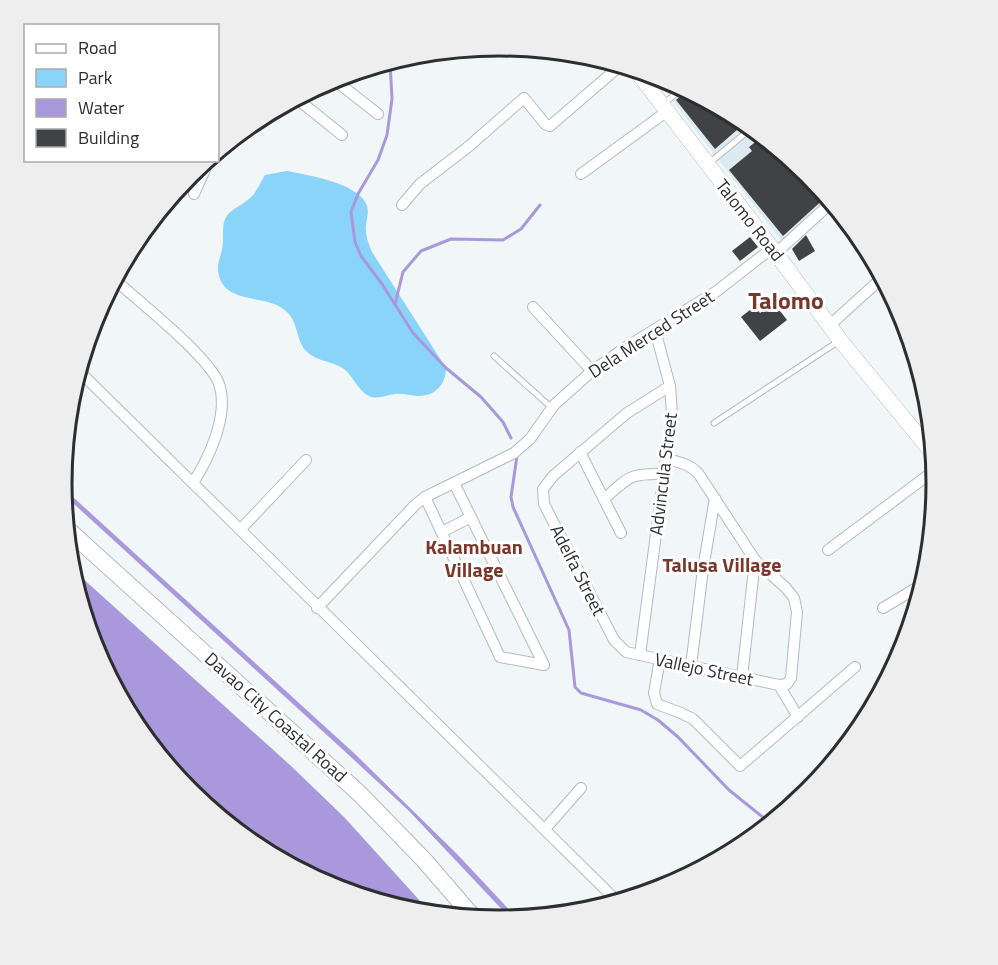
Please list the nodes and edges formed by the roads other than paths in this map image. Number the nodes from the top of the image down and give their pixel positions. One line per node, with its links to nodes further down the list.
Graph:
1 (613, 71): 14 (street)
2 (643, 81): 6 (street, Talomo Road)
3 (342, 86): 7 (street)
4 (677, 95): 6 (lane)
5 (303, 104): 9 (street)
6 (664, 109): 10 (street, Talomo Road); 11 (street)
7 (378, 114)
8 (745, 134): 10 (lane)
9 (342, 135)
10 (707, 165): 16 (street, Talomo Road)
11 (580, 174)
12 (202, 176): 13 (street)
13 (194, 194)
14 (402, 205)
15 (825, 208): 16 (street, Dela Merced Street)
16 (774, 250): 20 (street, Talomo Road); 21 (street, Dela Merced Street)
17 (876, 283): 20 (street)
18 (121, 285): 35 (street)
19 (533, 308): 24 (street)
20 (830, 325): 22 (street, Talomo Road)
21 (655, 330): 24 (street, Dela Merced Street); 26 (street, Advincula Street)
22 (840, 340): 28 (lane); 29 (street, Talomo Road)
23 (494, 356): 27 (lane)
24 (592, 371): 27 (street, Dela Merced Street)
25 (86, 377): 35 (street)
26 (670, 386): 30 (street); 31 (street, Advincula Street)
27 (552, 408): 36 (street, Dela Merced Street)
28 (714, 423)
29 (924, 442)
30 (580, 452): 39 (street); 50 (street, Adelfa Street)
31 (666, 459): 33 (street, Advincula Street); 38 (street)
32 (306, 460): 41 (street)
33 (664, 474): 39 (street); 51 (street, Advincula Street)
34 (926, 477): 45 (street)
35 (193, 483): 41 (street)
36 (454, 483): 37 (street, Dela Merced Street); 40 (street)
37 (425, 497): 42 (street); 48 (street, Dela Merced Street)
38 (715, 498): 46 (street); 53 (street)
39 (604, 500): 43 (street)
40 (471, 517): 42 (street); 42 (street)
41 (240, 530): 48 (street)
42 (442, 532)
43 (621, 533)
44 (76, 537): 61 (main road, Davao City Coastal Road)
45 (828, 550)
46 (755, 560): 55 (street); 56 (street)
47 (912, 591): 49 (street)
48 (317, 608): 59 (street)
49 (883, 608)
50 (621, 649): 51 (street, Vallejo Street)
51 (640, 655): 52 (street, Vallejo Street)
52 (660, 659): 53 (street, Vallejo Street); 57 (street)
53 (691, 666): 55 (street, Vallejo Street)
54 (855, 667): 57 (street)
55 (742, 677): 56 (street, Vallejo Street)
56 (783, 684): 57 (street)
57 (798, 717)
58 (581, 788): 59 (street)
59 (545, 829): 60 (street)
60 (611, 895)
61 (466, 908)

